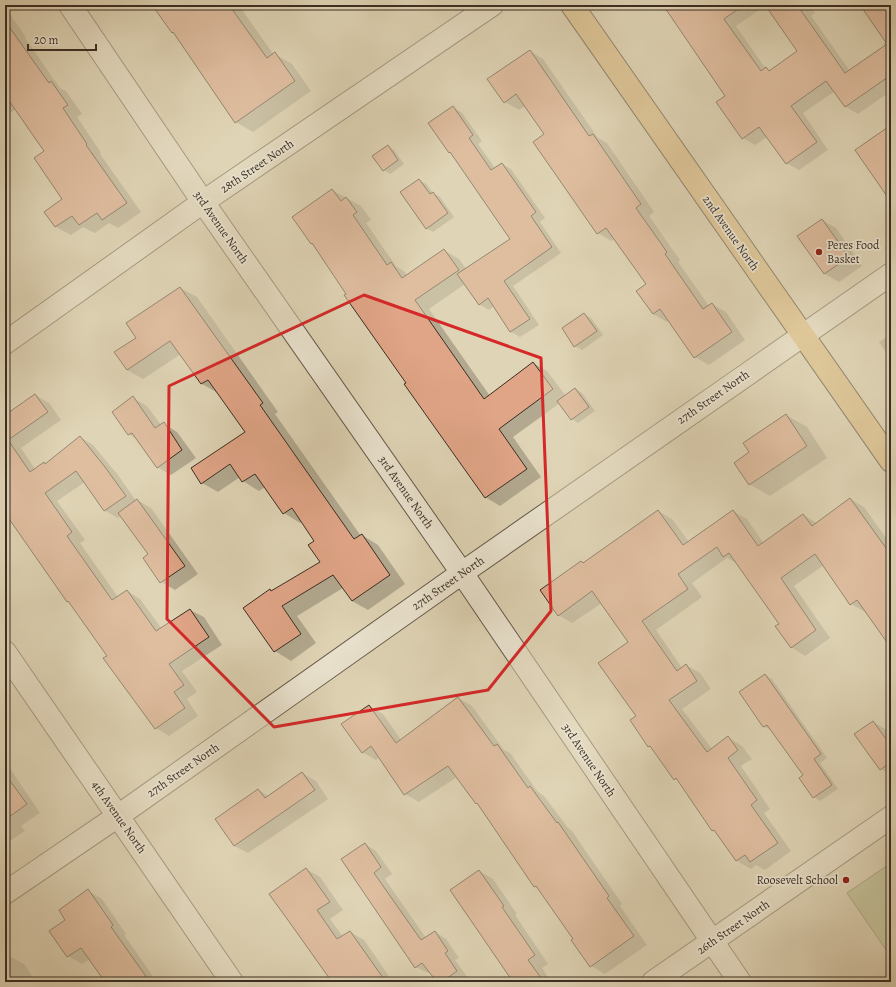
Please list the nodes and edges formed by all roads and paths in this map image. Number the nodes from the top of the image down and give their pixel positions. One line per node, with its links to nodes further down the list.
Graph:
1 (70, 5): 4 (street, 3rd Avenue North)
2 (492, 5): 4 (street, 28th Street North)
3 (572, 5): 6 (main road, 2nd Avenue North)
4 (204, 202): 7 (street, 28th Street North); 9 (street, 3rd Avenue North)
5 (891, 274): 6 (street, 27th Street North)
6 (802, 335): 8 (main road, 2nd Avenue North); 9 (street, 27th Street North)
7 (5, 343)
8 (891, 461)
9 (462, 573): 11 (street, 27th Street North); 14 (street, 3rd Avenue North)
10 (5, 652): 11 (street, 4th Avenue North)
11 (118, 816): 13 (street, 27th Street North); 15 (street, 4th Avenue North)
12 (891, 817): 14 (street, 26th Street North)
13 (5, 893)
14 (712, 942): 16 (street, 26th Street North); 17 (street, 3rd Avenue North)
15 (232, 982)
16 (653, 982)
17 (740, 982)

